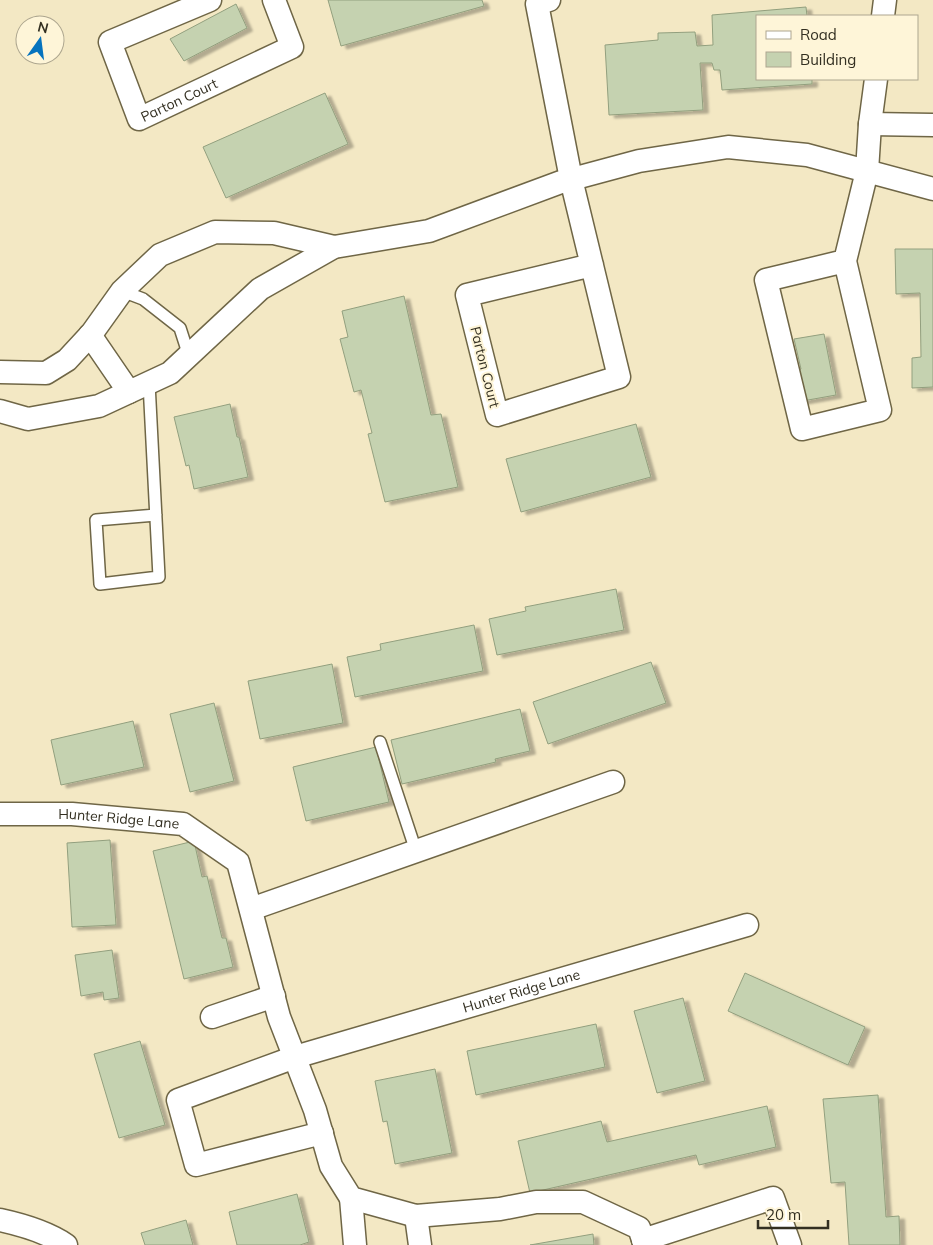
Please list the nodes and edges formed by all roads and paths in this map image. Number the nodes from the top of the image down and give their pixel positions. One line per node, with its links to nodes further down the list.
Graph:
1 (210, 0): 2 (street, Parton Court)
2 (274, 0)
3 (885, 0): 5 (street)
4 (540, 1): 10 (street, Parton Court)
5 (883, 15)
6 (876, 80): 7 (street)
7 (870, 124): 8 (street); 9 (street)
8 (933, 125)
9 (867, 171): 10 (street); 11 (street); 13 (street)
10 (571, 179): 12 (street); 14 (street, Parton Court)
11 (933, 189)
12 (334, 247): 15 (street); 17 (street)
13 (845, 261): 13 (street)
14 (592, 265): 14 (street, Parton Court)
15 (122, 291): 16 (street); 17 (lane)
16 (90, 335): 18 (street); 19 (street)
17 (188, 356): 19 (street)
18 (0, 372)
19 (139, 387): 20 (street); 21 (lane)
20 (0, 411)
21 (156, 515): 21 (lane)
22 (380, 742): 25 (lane)
23 (613, 782): 25 (street)
24 (0, 814): 26 (street, Hunter Ridge Lane)
25 (416, 851): 26 (street)
26 (251, 909): 28 (street, Hunter Ridge Lane)
27 (747, 925): 30 (street, Hunter Ridge Lane)
28 (274, 996): 29 (street); 30 (street, Hunter Ridge Lane)
29 (212, 1017)
30 (295, 1058): 31 (street, Hunter Ridge Lane); 31 (street, Hunter Ridge Lane)
31 (322, 1133): 32 (street, Hunter Ridge Lane)
32 (351, 1198): 33 (street); 37 (street, Hunter Ridge Lane)
33 (416, 1216): 35 (street); 38 (street)
34 (0, 1220): 36 (street)
35 (644, 1242): 39 (street)
36 (66, 1245)
37 (355, 1245)
38 (420, 1245)
39 (790, 1245)

